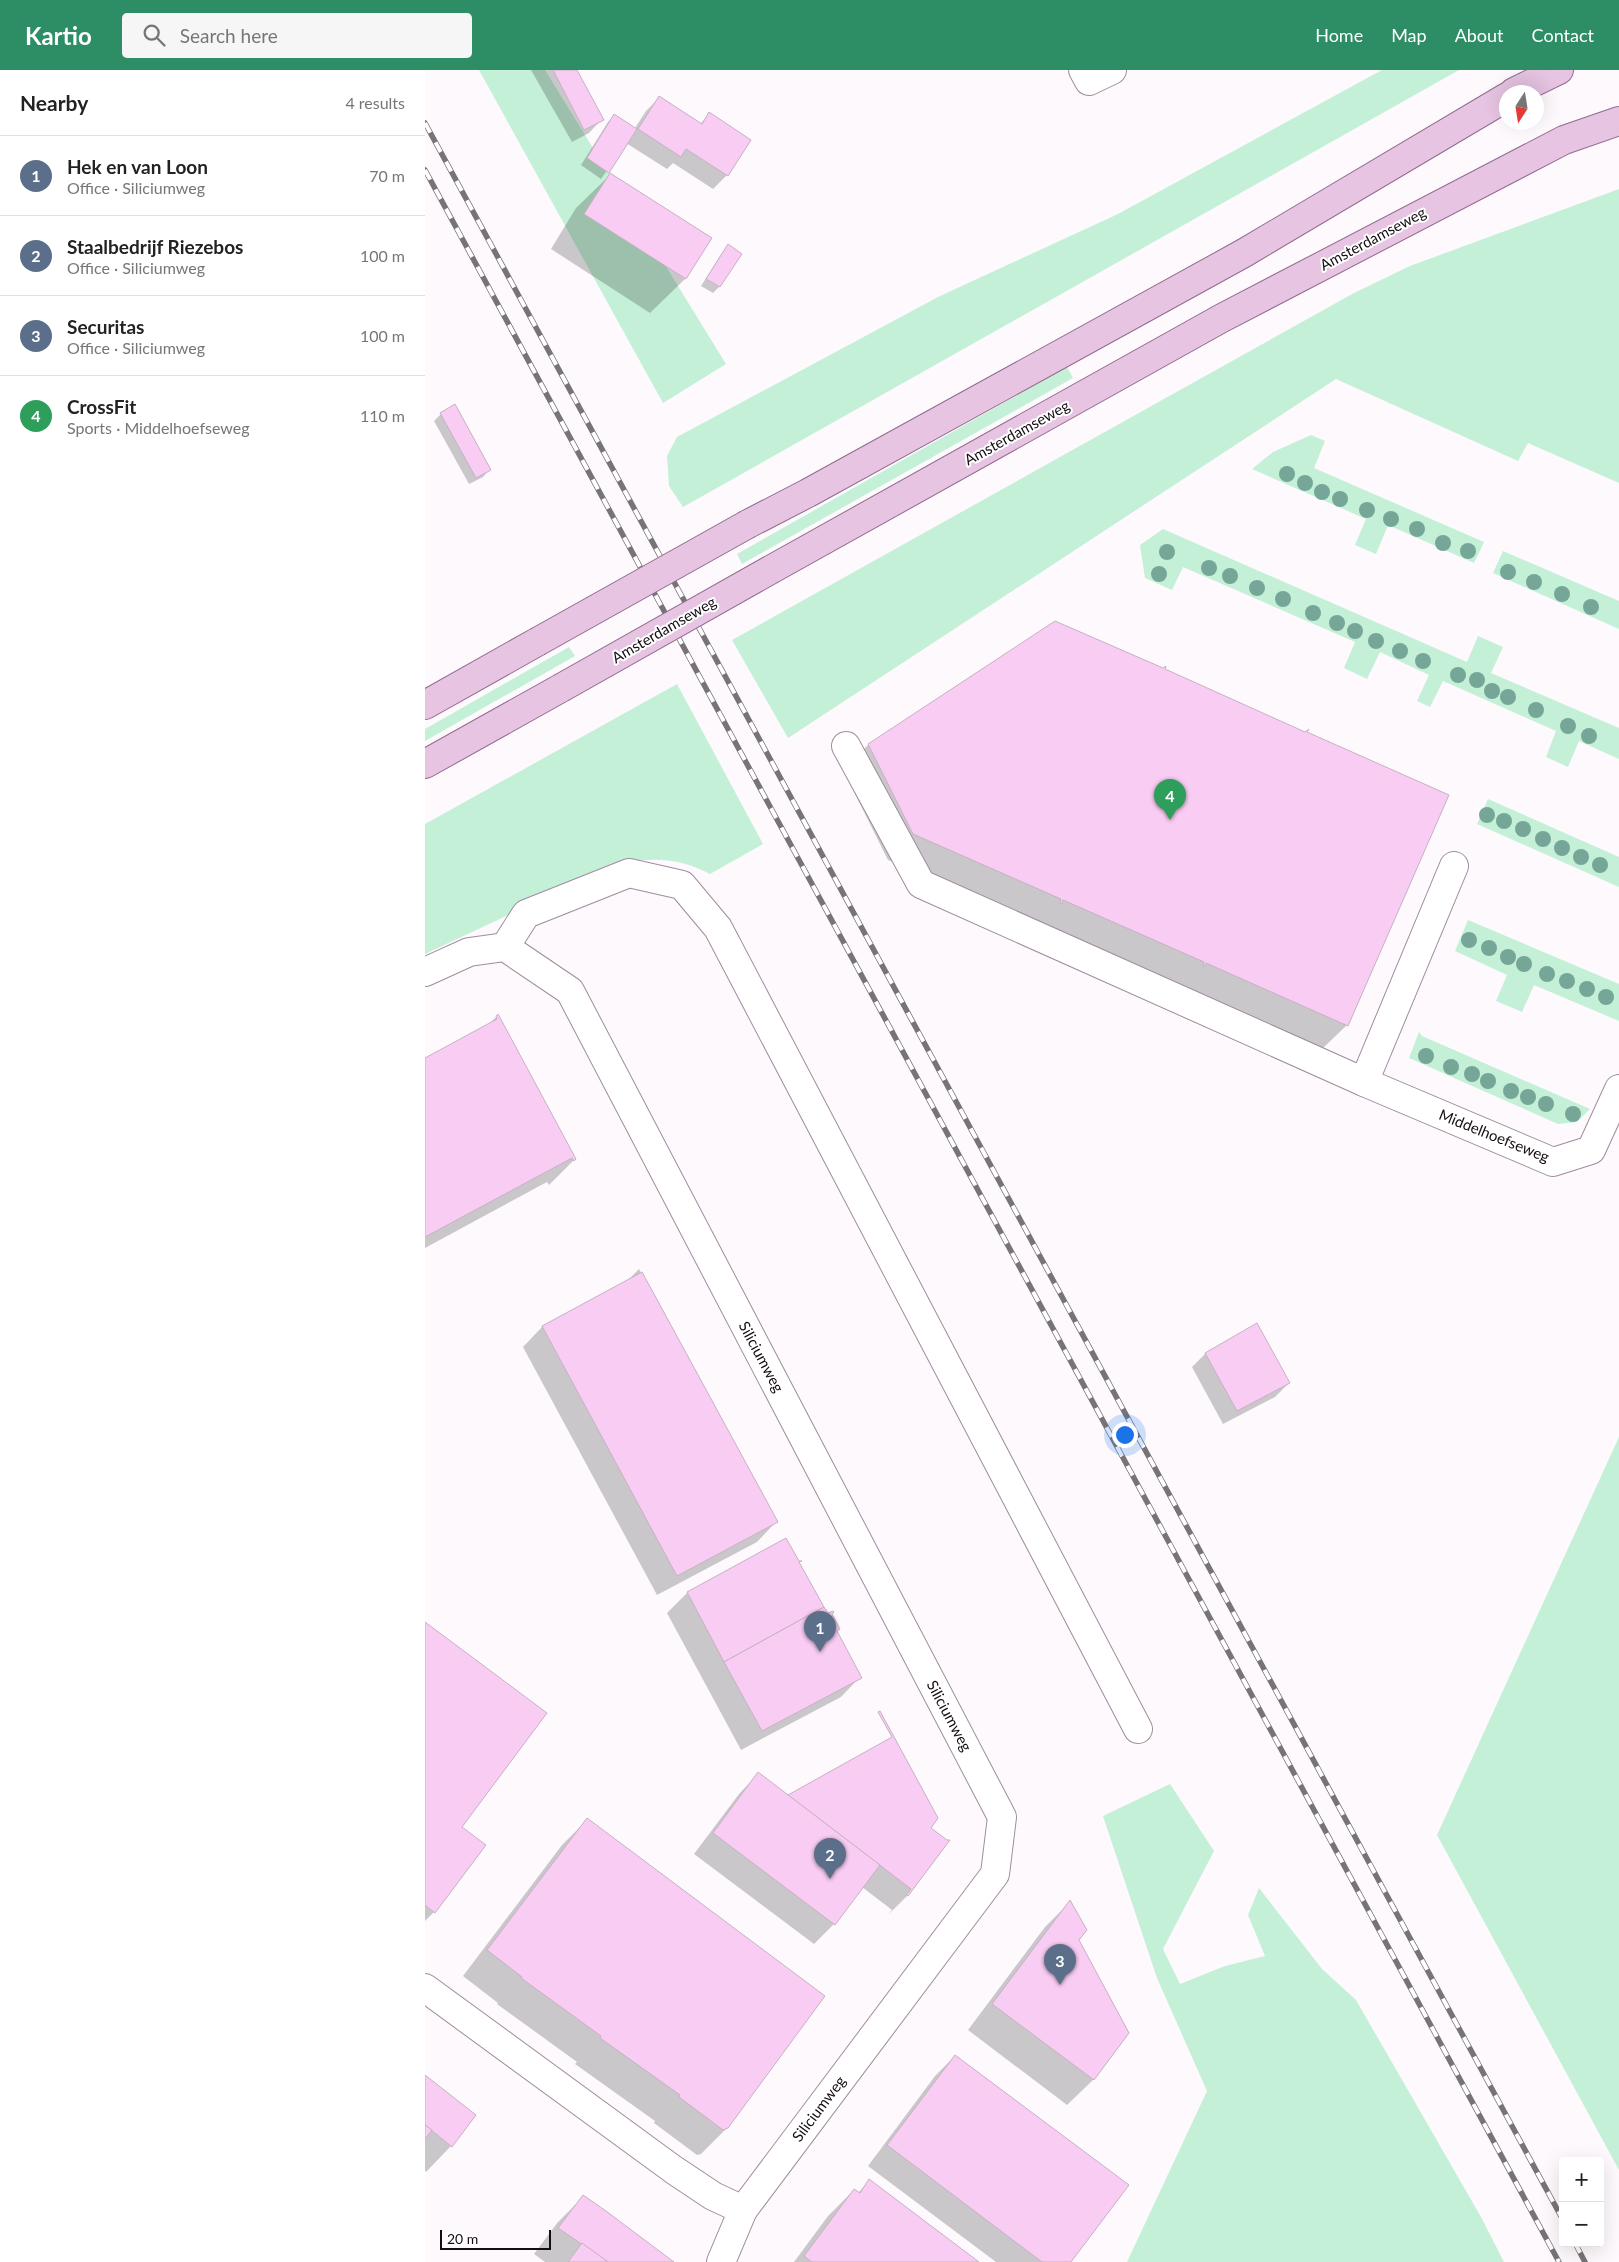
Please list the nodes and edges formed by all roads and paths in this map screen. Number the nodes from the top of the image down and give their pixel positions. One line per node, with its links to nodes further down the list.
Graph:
1 (1083, 70): 2 (street)
2 (1112, 70)
3 (1559, 70): 4 (main road)
4 (1528, 85)
5 (1499, 102): 7 (main road, bridge)
6 (1619, 121): 9 (main road, Amsterdamseweg, bridge)
7 (425, 705)
8 (846, 746): 13 (street, Middelhoefseweg)
9 (425, 764)
10 (1454, 866): 13 (street)
11 (505, 947): 12 (street); 15 (street); 17 (street, Siliciumweg)
12 (425, 972)
13 (1364, 1082): 14 (street, Middelhoefseweg)
14 (1619, 1090)
15 (1138, 1729)
16 (425, 1988): 17 (street)
17 (743, 2210): 18 (street, Siliciumweg)
18 (721, 2262)

